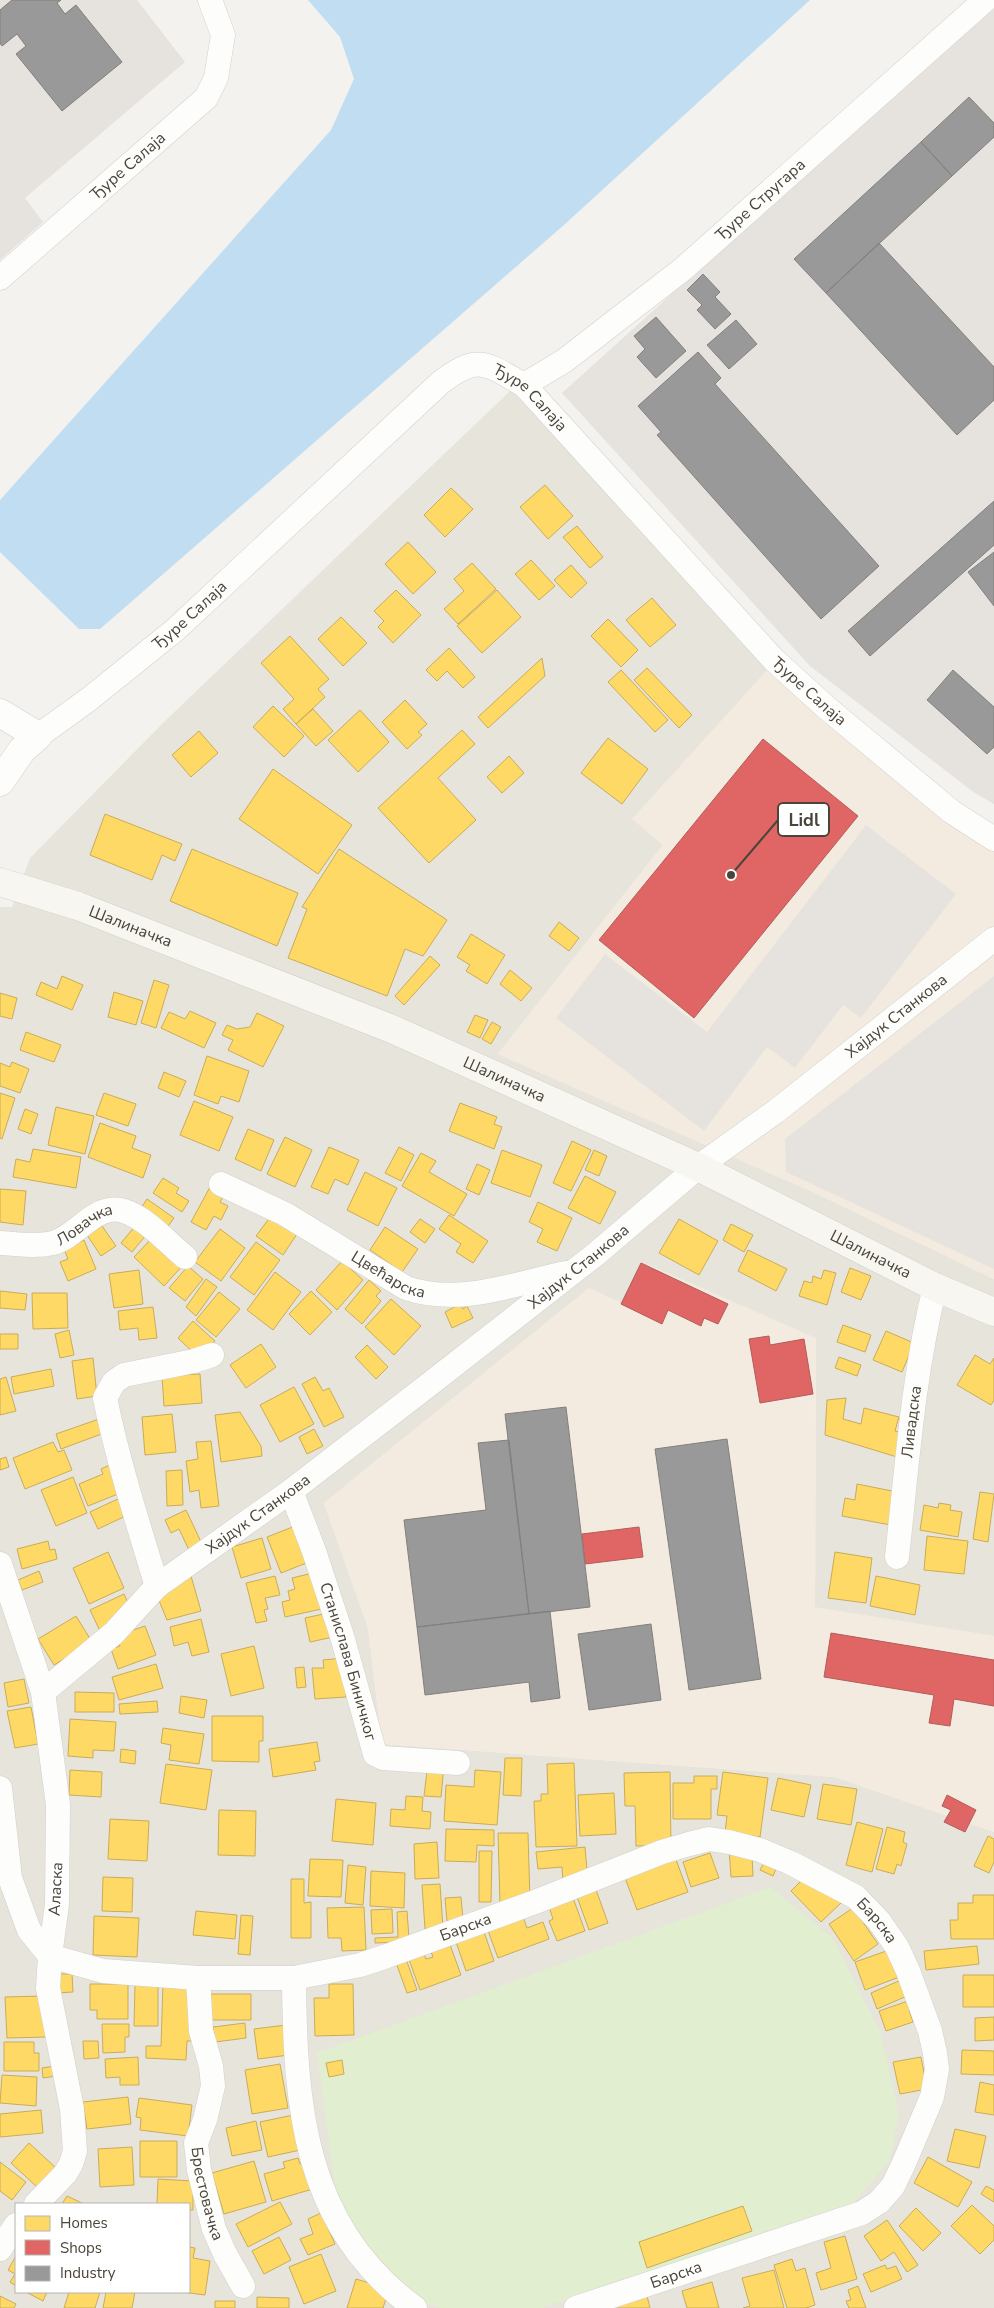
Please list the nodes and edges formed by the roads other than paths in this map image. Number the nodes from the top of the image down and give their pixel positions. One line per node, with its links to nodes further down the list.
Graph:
1 (210, 0): 3 (street, Ђуре Салаја)
2 (985, 0): 4 (street, Ђуре Стругара)
3 (0, 278)
4 (524, 385): 6 (street, Ђуре Салаја); 8 (street, Ђуре Салаја)
5 (0, 713): 6 (street)
6 (38, 736): 7 (street, Ђуре Салаја)
7 (0, 782)
8 (994, 839)
9 (0, 882): 11 (main road, Шалиначка)
10 (994, 939): 11 (street, Хајдук Станкова)
11 (698, 1167): 15 (street, Хајдук Станкова); 16 (main road, Шалиначка)
12 (221, 1184): 15 (street, Цвећарска)
13 (0, 1243): 14 (street, Ловачка)
14 (185, 1257)
15 (572, 1272): 19 (street, Хајдук Станкова)
16 (935, 1287): 17 (main road, Шалиначка); 20 (street, Ливадска)
17 (994, 1312)
18 (212, 1354): 22 (street)
19 (291, 1491): 22 (street, Хајдук Станкова); 24 (street, Станислава Биничког)
20 (897, 1557)
21 (0, 1564): 23 (street, Аласка)
22 (157, 1586): 23 (street, Хајдук Станкова)
23 (43, 1692): 26 (street, Аласка)
24 (458, 1763)
25 (0, 1788): 26 (street)
26 (50, 1956): 27 (street, Барска); 29 (street, Аласка)
27 (198, 1978): 28 (street, Барска); 32 (street, Брестовачка)
28 (294, 1978): 33 (street); 34 (street, Барска)
29 (37, 2203)
30 (15, 2226): 31 (street)
31 (0, 2249)
32 (244, 2286)
33 (415, 2308)
34 (576, 2308)

